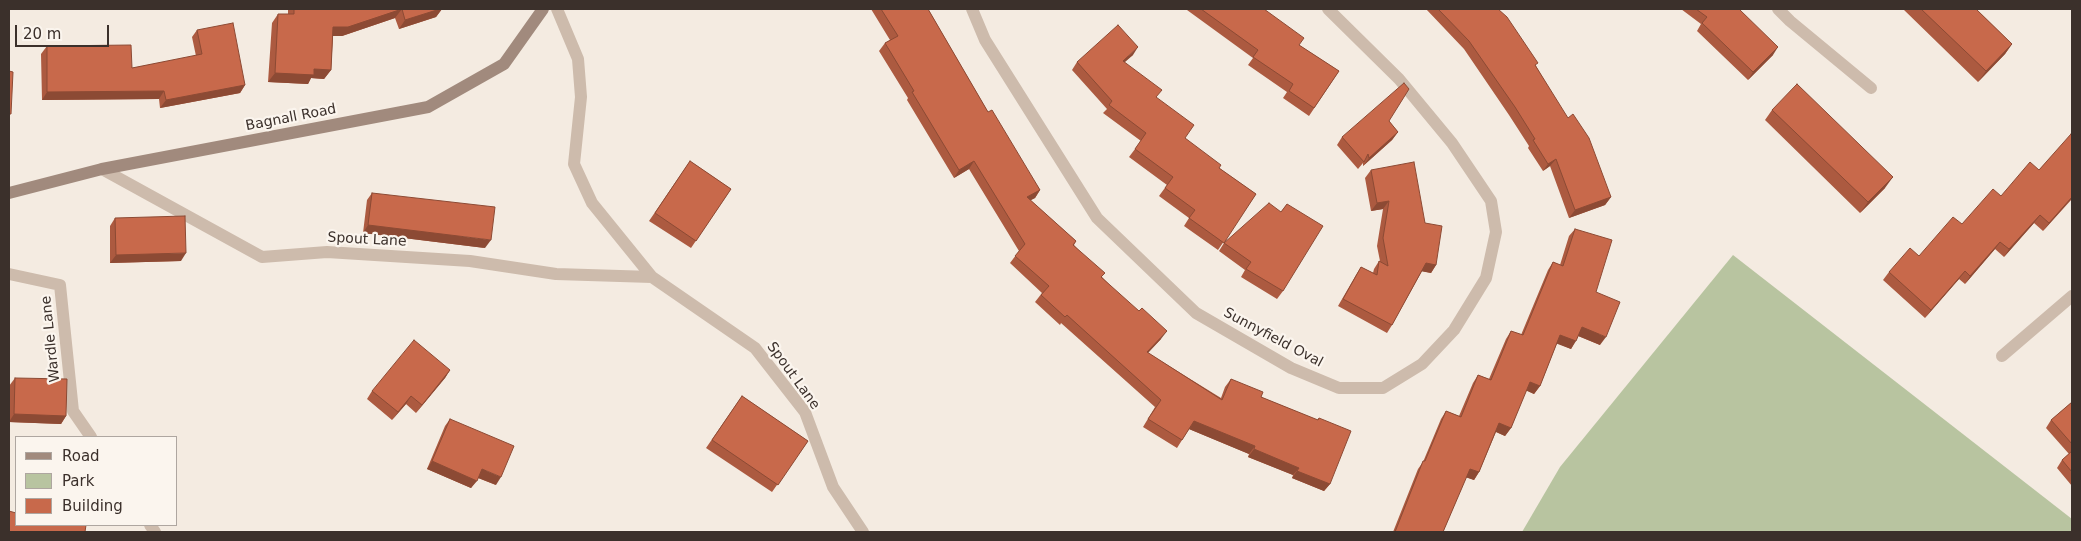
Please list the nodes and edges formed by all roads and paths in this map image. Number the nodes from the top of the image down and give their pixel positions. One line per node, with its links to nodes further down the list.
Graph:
1 (543, 9): 7 (street, Bagnall Road)
2 (557, 9): 10 (street, Spout Lane)
3 (972, 9): 4 (street, Sunnyfield Oval)
4 (1328, 9)
5 (1778, 9): 6 (street)
6 (1871, 88)
7 (102, 169): 8 (street, Bagnall Road); 10 (street, Spout Lane)
8 (9, 193)
9 (9, 274): 13 (street, Wardle Lane)
10 (652, 277): 14 (street, Spout Lane)
11 (2072, 296): 12 (street)
12 (2002, 356)
13 (90, 436)
14 (863, 532)

